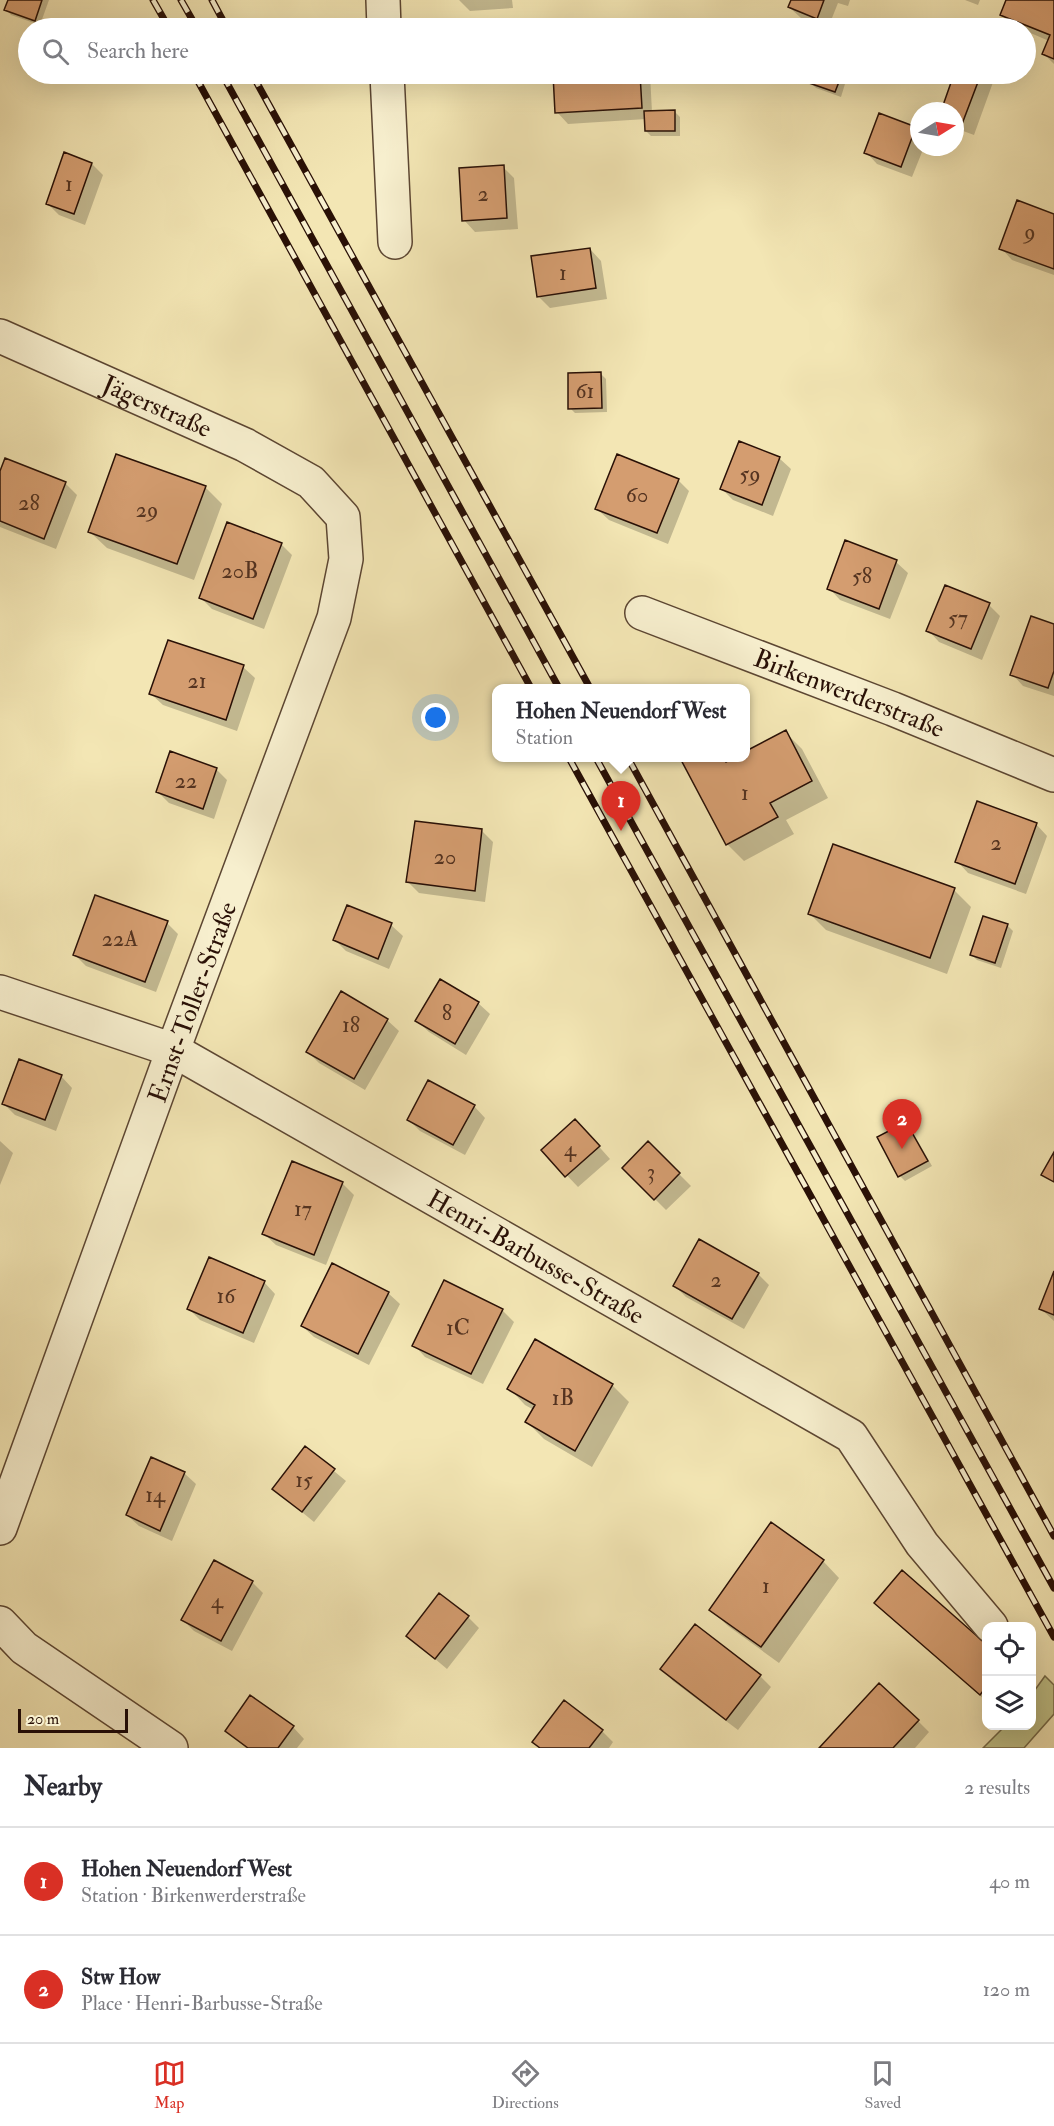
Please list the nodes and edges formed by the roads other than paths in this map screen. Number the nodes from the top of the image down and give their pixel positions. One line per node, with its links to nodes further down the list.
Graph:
1 (383, 0): 2 (street)
2 (384, 18)
3 (387, 84): 4 (street)
4 (395, 242)
5 (2, 342): 6 (street, Jägerstraße)
6 (311, 482): 10 (street, Ernst-Toller-Straße)
7 (642, 613): 8 (street, Birkenwerderstraße)
8 (1054, 775)
9 (0, 992): 10 (street, Henri-Barbusse-Straße)
10 (173, 1050): 11 (street, Ernst-Toller-Straße); 12 (street, Henri-Barbusse-Straße)
11 (0, 1528)
12 (988, 1622)
13 (0, 1623): 14 (street)
14 (171, 1748)

